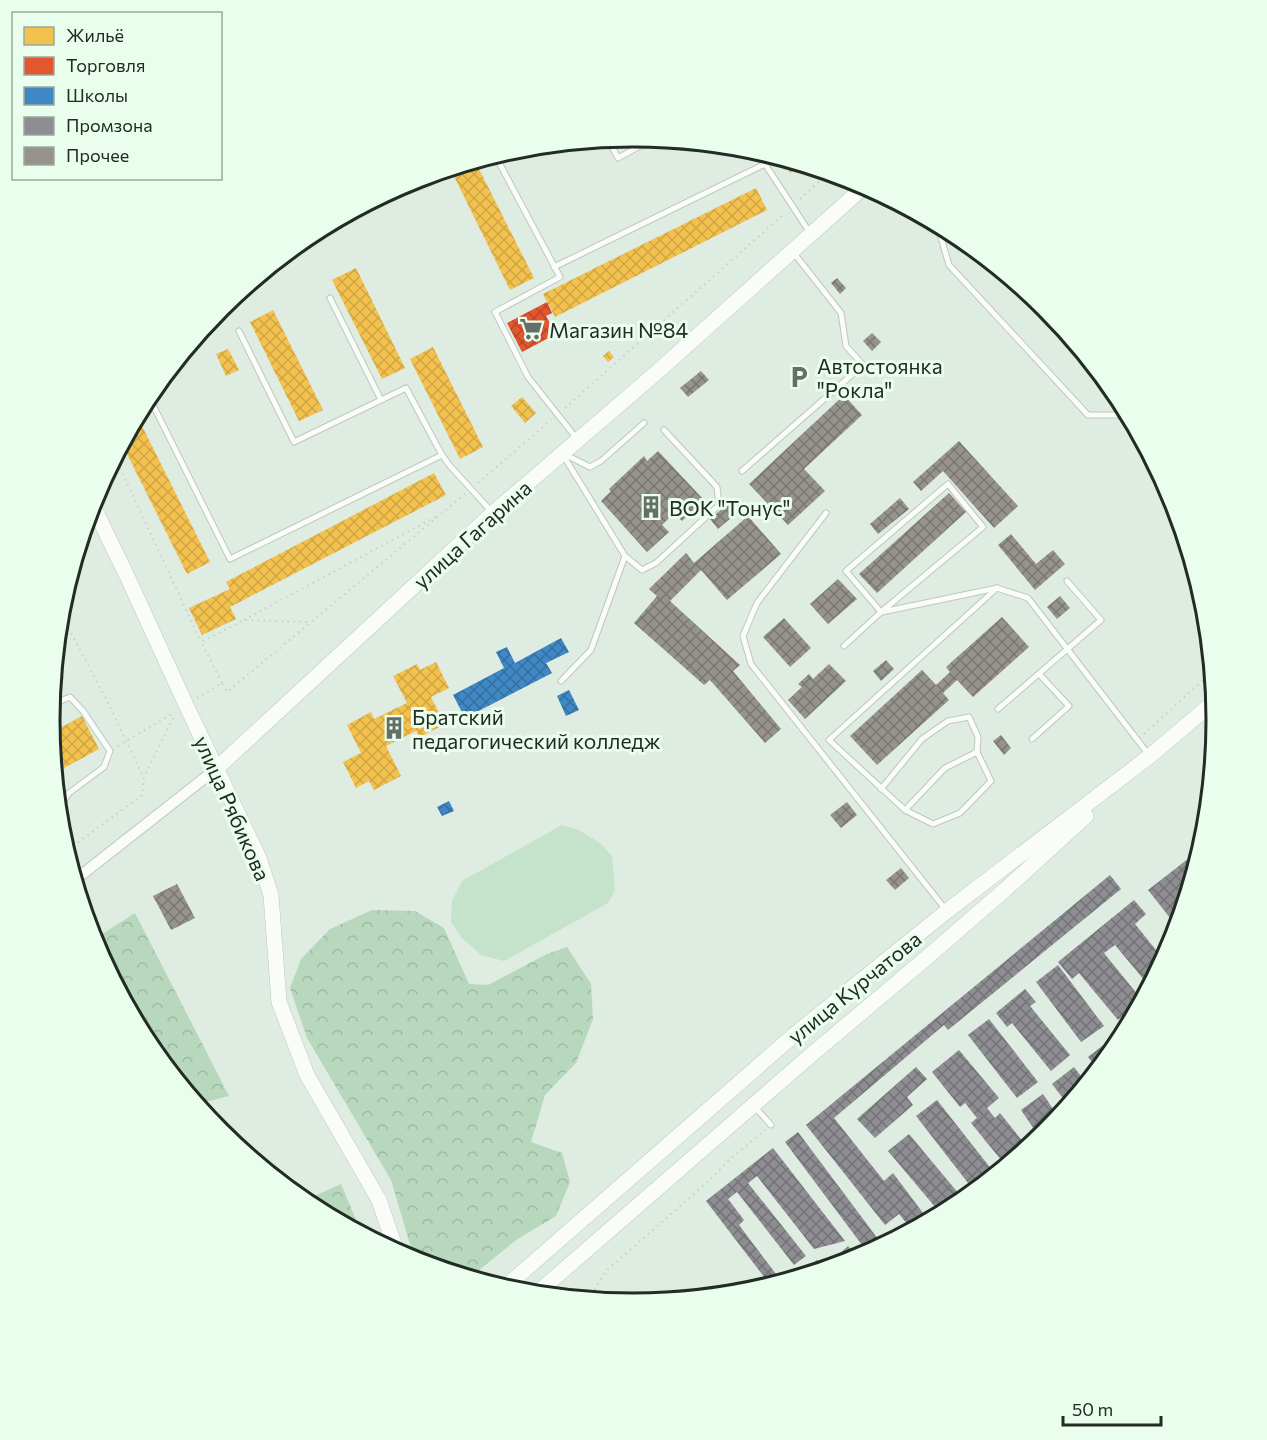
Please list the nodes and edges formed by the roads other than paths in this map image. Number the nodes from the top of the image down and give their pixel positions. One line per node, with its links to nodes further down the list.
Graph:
1 (640, 146): 2 (lane)
2 (613, 147)
3 (499, 163): 9 (lane)
4 (765, 164): 6 (lane); 9 (lane)
5 (858, 192): 6 (main road, улица Гагарина)
6 (811, 234): 8 (main road, улица Гагарина)
7 (941, 236): 14 (lane)
8 (792, 251): 17 (main road, улица Гагарина); 20 (lane)
9 (554, 267): 17 (lane)
10 (330, 298): 12 (lane)
11 (239, 331): 12 (lane)
12 (381, 400): 19 (lane)
13 (154, 406): 19 (lane)
14 (1118, 415)
15 (644, 423): 18 (lane)
16 (664, 430): 24 (lane)
17 (578, 440): 18 (main road, улица Гагарина)
18 (563, 453): 21 (main road, улица Гагарина); 24 (lane)
19 (442, 455): 21 (lane)
20 (742, 471)
21 (494, 513): 38 (main road, улица Гагарина)
22 (826, 513): 43 (lane)
23 (98, 516): 38 (main road, улица Рябикова)
24 (625, 556): 31 (lane)
25 (1066, 581): 29 (lane)
26 (997, 588): 27 (lane); 29 (lane); 39 (lane)
27 (881, 612): 27 (lane); 28 (lane)
28 (844, 645)
29 (1068, 649): 30 (lane); 37 (lane)
30 (1039, 674): 34 (lane); 35 (lane)
31 (561, 681)
32 (60, 702): 40 (lane)
33 (1207, 708): 37 (main road, улица Курчатова)
34 (998, 709)
35 (1032, 739)
36 (977, 752): 39 (lane); 41 (lane); 41 (lane)
37 (1150, 756): 43 (main road, улица Курчатова); 45 (main road)
38 (216, 769): 42 (street, улица Гагарина); 48 (main road, улица Рябикова)
39 (881, 789): 41 (lane)
40 (66, 798)
41 (905, 810)
42 (82, 875)
43 (947, 911): 44 (main road, улица Курчатова)
44 (794, 1035): 45 (main road); 49 (main road, улица Курчатова)
45 (811, 1054): 46 (main road)
46 (753, 1105): 47 (lane); 50 (main road)
47 (771, 1125)
48 (393, 1240)
49 (513, 1280)
50 (547, 1287)

